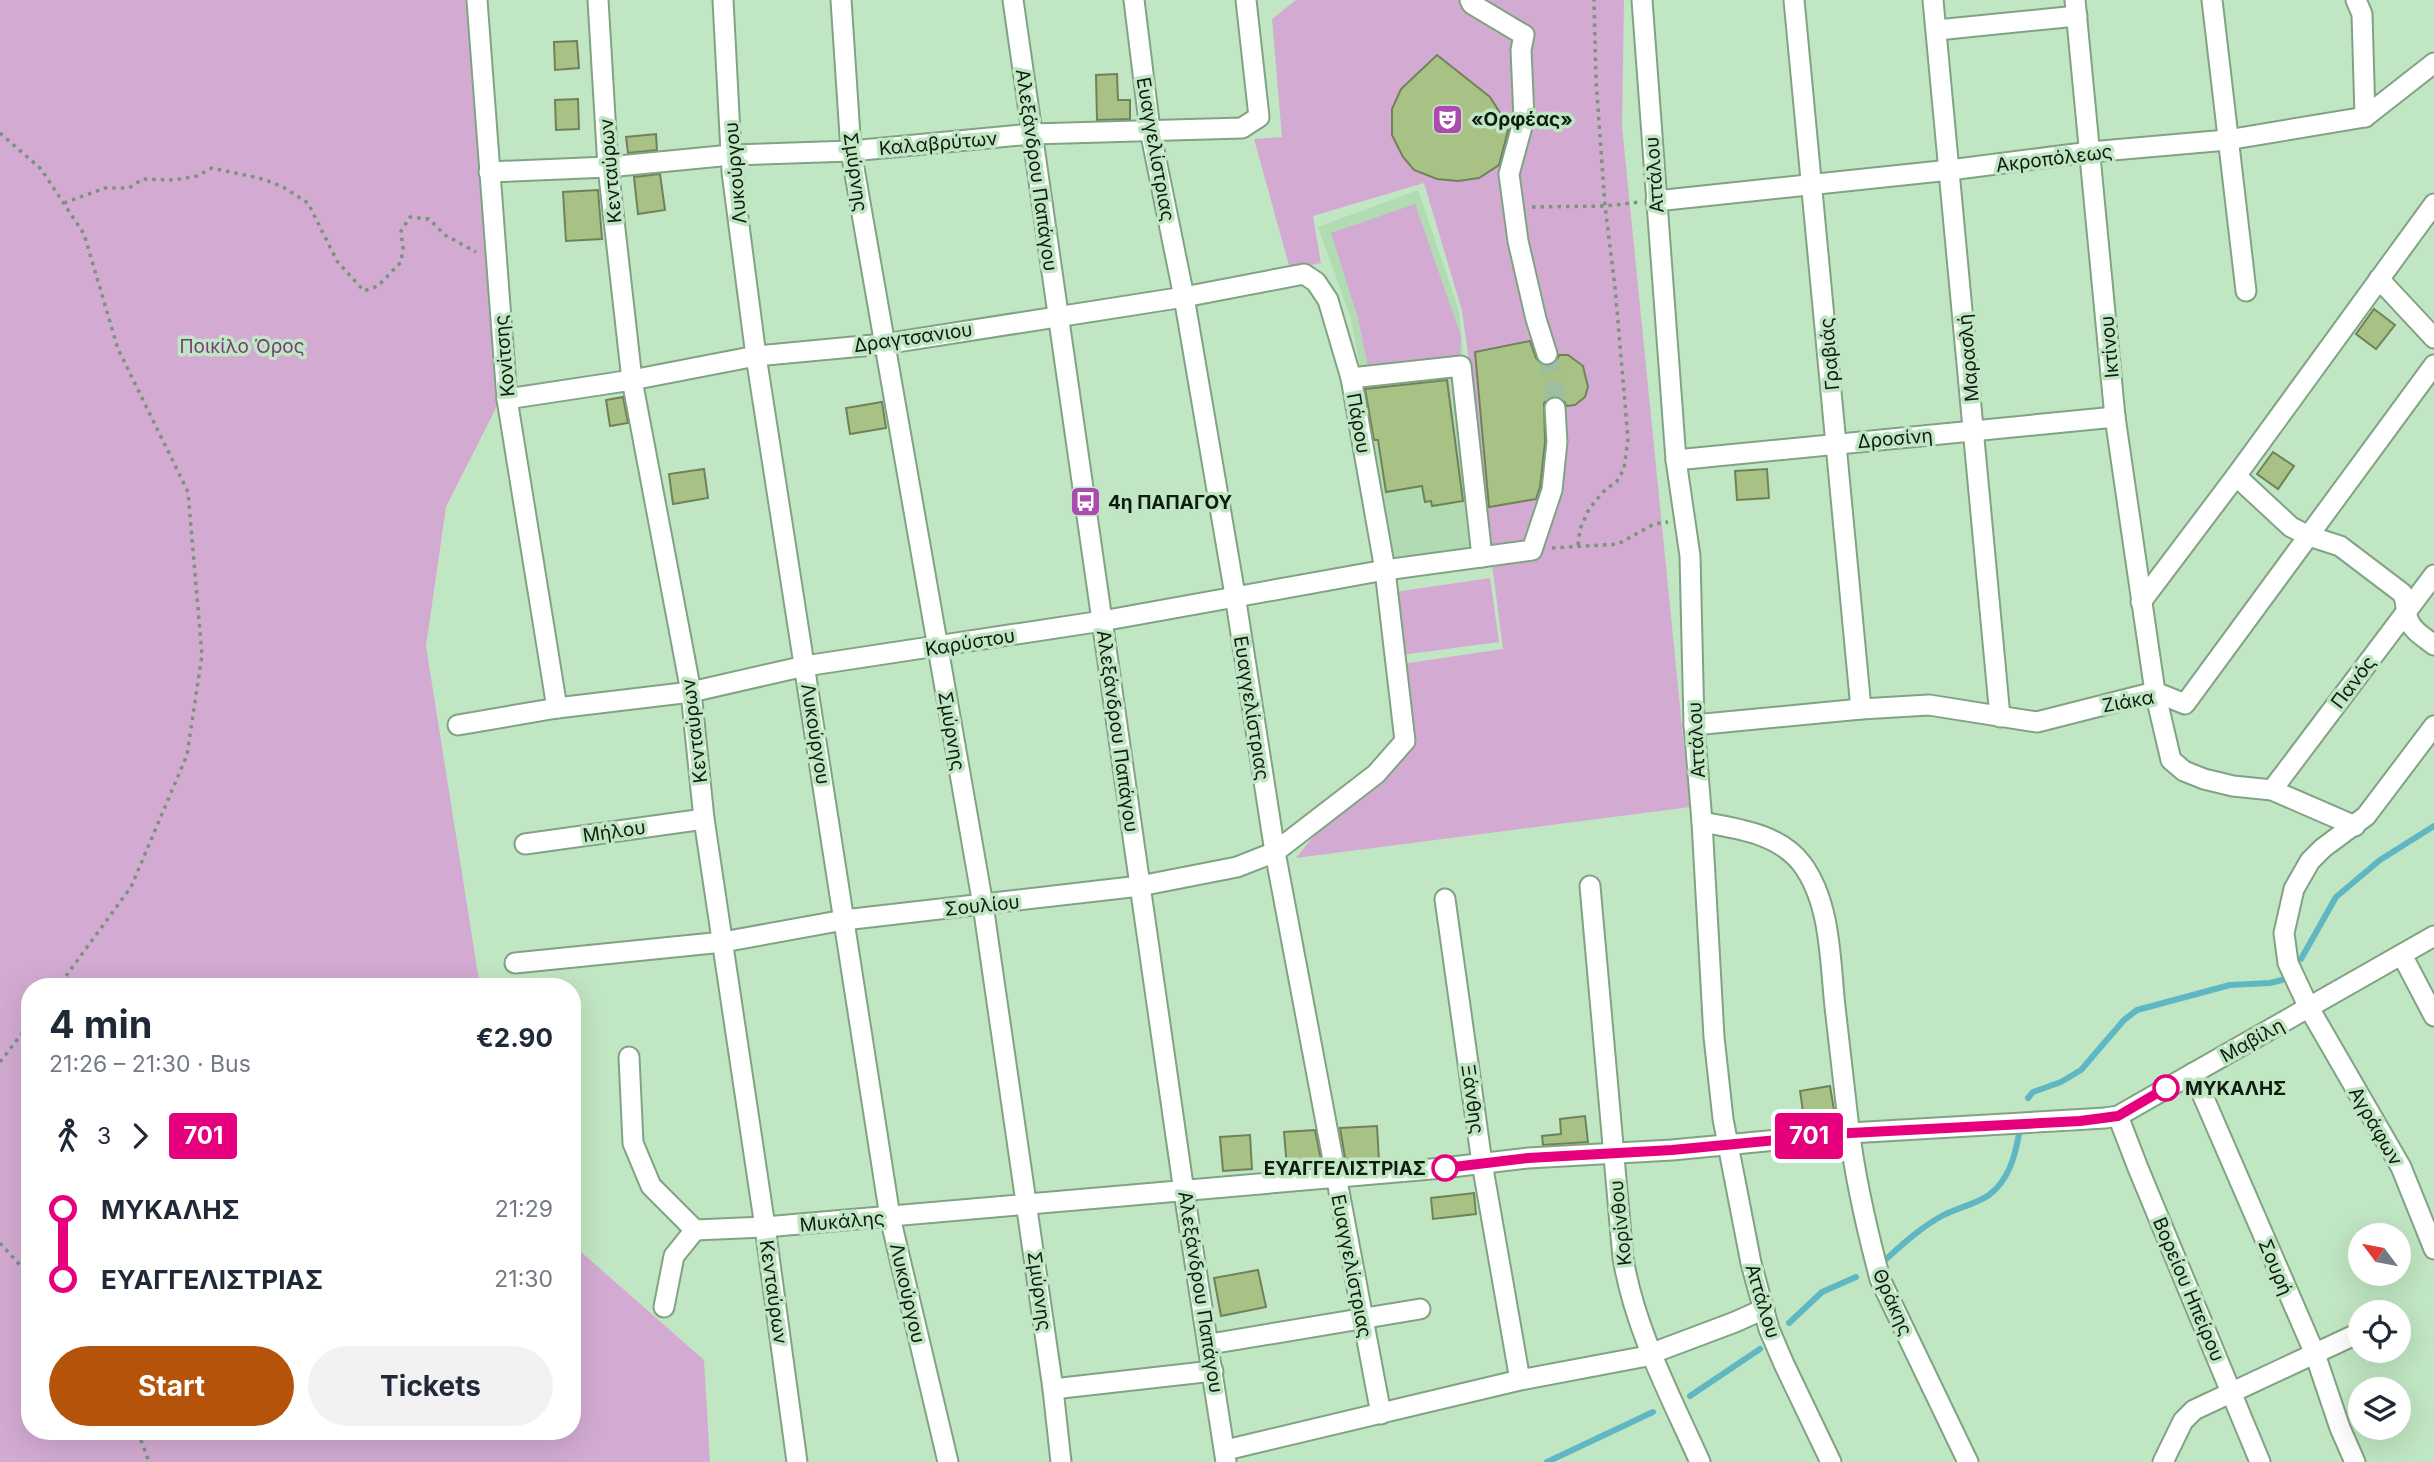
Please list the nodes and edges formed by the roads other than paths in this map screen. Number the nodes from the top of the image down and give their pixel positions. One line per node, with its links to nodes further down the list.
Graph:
1 (477, 0): 26 (street, Κονίτσης)
2 (597, 0): 24 (street, Κενταύρων)
3 (723, 0): 23 (street, Λυκούργου)
4 (841, 0): 21 (street, Σμύρνης)
5 (1013, 0): 19 (street, Αλεξάνδρου Παπάγου)
6 (1134, 0): 18 (street, Ευαγγελίστριας)
7 (1246, 0): 18 (street, Καλαβρύτων)
8 (1470, 0): 37 (street)
9 (1642, 0): 28 (street, Αττάλου)
10 (1794, 0): 27 (street, Γραβιάς)
11 (1933, 0): 15 (street, Μαρασλή)
12 (2212, 0): 20 (street)
13 (2356, 0): 17 (street)
14 (2076, 8): 15 (street); 22 (street, Ικτίνου)
15 (1937, 30): 25 (street, Μαρασλή)
16 (2434, 63): 17 (street, Ακροπόλεως)
17 (2365, 117): 20 (street, Ακροπόλεως)
18 (1150, 130): 19 (street, Καλαβρύτων); 33 (street, Ευαγγελίστριας)
19 (1032, 134): 21 (street, Καλαβρύτων); 34 (street, Αλεξάνδρου Παπάγου)
20 (2227, 140): 22 (street, Ακροπόλεως); 32 (street)
21 (851, 151): 23 (street, Καλαβρύτων); 36 (street, Σμύρνης)
22 (2090, 152): 25 (street, Ακροπόλεως); 44 (street, Ικτίνου)
23 (731, 155): 24 (street, Καλαβρύτων); 38 (street, Λυκούργου)
24 (608, 167): 26 (street, Καλαβρύτων); 41 (street, Κενταύρων)
25 (1950, 170): 27 (street, Ακροπόλεως); 45 (street, Μαρασλή)
26 (489, 172): 42 (street, Κονίτσης)
27 (1813, 186): 28 (street, Ακροπόλεως); 46 (street, Γραβιάς)
28 (1656, 201): 47 (street, Αττάλου)
29 (2434, 204): 30 (street)
30 (2379, 279): 35 (street); 48 (street)
31 (1317, 282): 33 (street, Δραγτσανιου); 40 (street, Πάρου)
32 (2246, 292)
33 (1184, 297): 34 (street, Δραγτσανιου); 53 (street, Ευαγγελίστριας)
34 (1058, 315): 36 (street, Δραγτσανιου); 56 (street, Αλεξάνδρου Παπάγου)
35 (2434, 338)
36 (884, 344): 38 (street, Δραγτσανιου); 58 (street, Σμύρνης)
37 (1548, 354)
38 (756, 356): 41 (street, Δραγτσανιου); 59 (street, Λυκούργου)
39 (2434, 365): 49 (street, Ζιάκα)
40 (1351, 378): 50 (street); 51 (street, Πάρου)
41 (632, 380): 42 (street, Δραγτσανιου); 60 (street, Κενταύρων)
42 (507, 399): 62 (street, Κονίτσης)
43 (1555, 408): 50 (street, Καρύστου)
44 (2115, 416): 45 (street, Δροσίνη); 54 (street, Ικτίνου)
45 (1974, 430): 46 (street, Δροσίνη); 64 (street, Μαρασλή)
46 (1837, 443): 47 (street, Δροσίνη); 63 (street, Γραβιάς)
47 (1676, 460): 66 (street, Αττάλου)
48 (2236, 476): 49 (street); 54 (street)
49 (2309, 536): 55 (street); 61 (street, Ζιάκα)
50 (1482, 557): 51 (street, Καρύστου)
51 (1385, 569): 53 (street, Καρύστου); 73 (street, Σουλίου)
52 (2434, 575): 55 (street, Πανός)
53 (1235, 595): 56 (street, Καρύστου); 73 (street, Ευαγγελίστριας)
54 (2141, 602): 61 (street, Ικτίνου)
55 (2406, 612): 57 (street); 68 (street, Πανός)
56 (1102, 621): 58 (street, Καρύστου); 74 (street, Αλεξάνδρου Παπάγου)
57 (2434, 645)
58 (937, 647): 59 (street, Καρύστου); 77 (street, Σμύρνης)
59 (805, 666): 60 (street, Καρύστου); 78 (street, Λυκούργου)
60 (691, 692): 62 (street, Καρύστου); 69 (street, Κενταύρων)
61 (2155, 692): 64 (street, Ζιάκα); 68 (street, Ικτίνου)
62 (557, 708): 65 (street, Καρύστου)
63 (1861, 709): 64 (street, Ζιάκα); 66 (street, Ζιάκα)
64 (2000, 717)
65 (458, 725)
66 (1693, 725): 70 (street, Αττάλου)
67 (2434, 726): 71 (street, Αγράφων)
68 (2272, 790): 71 (street, Ικτίνου)
69 (704, 819): 72 (street, Μήλου); 80 (street, Κενταύρων)
70 (1702, 822): 88 (street, Θράκης); 89 (street, Αττάλου)
71 (2355, 826): 83 (street, Αγράφων)
72 (525, 844)
73 (1275, 852): 74 (street, Σουλίου); 92 (street, Ευαγγελίστριας)
74 (1140, 886): 77 (street, Σουλίου); 93 (street, Αλεξάνδρου Παπάγου)
75 (1590, 886): 90 (street, Κορίνθου)
76 (1445, 899): 91 (street, Ξάνθης)
77 (983, 905): 78 (street, Σουλίου); 94 (street, Σμύρνης)
78 (844, 920): 80 (street, Σουλίου); 95 (street, Λυκούργου)
79 (2434, 936): 81 (street, Μαβίλη)
80 (723, 942): 82 (street, Σουλίου); 96 (street, Κενταύρων)
81 (2402, 955): 83 (street, Μαβίλη); 84 (street)
82 (515, 963)
83 (2309, 1008): 86 (street, Μαβίλη); 98 (street, Αγράφων)
84 (2434, 1016)
85 (629, 1057): 97 (street)
86 (2193, 1073): 87 (street, Μαβίλη); 106 (street, Σουρή)
87 (2118, 1116): 88 (street, Μαβίλη); 110 (street, Βορείου Ηπείρου)
88 (1850, 1133): 89 (street, Μαβίλη); 118 (street, Θράκης)
89 (1726, 1145): 90 (street, Μαβίλη); 101 (street, Αττάλου)
90 (1614, 1154): 91 (street, Μαβίλη); 105 (street, Κορίνθου)
91 (1482, 1163): 92 (street, Μαβίλη); 108 (street, Ξάνθης)
92 (1335, 1178): 93 (street, Μαβίλη); 102 (street, Ευαγγελίστριας)
93 (1184, 1192): 94 (street, Μυκάλης); 104 (street, Αλεξάνδρου Παπάγου)
94 (1028, 1206): 95 (street, Μυκάλης); 109 (street, Σμύρνης)
95 (890, 1217): 96 (street, Μυκάλης); 114 (street, Λυκούργου)
96 (765, 1227): 97 (street, Μυκάλης); 113 (street, Κενταύρων)
97 (695, 1230): 99 (street)
98 (2434, 1250)
99 (664, 1307)
100 (1420, 1309): 102 (street)
101 (1763, 1309): 105 (street); 117 (street, Αττάλου)
102 (1362, 1319): 104 (street); 111 (street, Ευαγγελίστριας)
103 (2348, 1338): 106 (street)
104 (1210, 1344): 107 (street, Αλεξάνδρου Παπάγου)
105 (1652, 1354): 108 (street); 116 (street, Κορίνθου)
106 (2315, 1354): 110 (street); 121 (street, Σουρή)
107 (1213, 1371): 109 (street); 112 (street, Αλεξάνδρου Παπάγου)
108 (1520, 1380): 111 (street)
109 (1054, 1389): 115 (street, Σμύρνης)
110 (2232, 1391): 119 (street); 120 (street, Βορείου Ηπείρου)
111 (1381, 1414): 112 (street)
112 (1226, 1456)
113 (797, 1462)
114 (948, 1462)
115 (1061, 1462)
116 (1700, 1462)
117 (1831, 1462)
118 (1968, 1462)
119 (2163, 1462)
120 (2260, 1462)
121 (2355, 1462)

